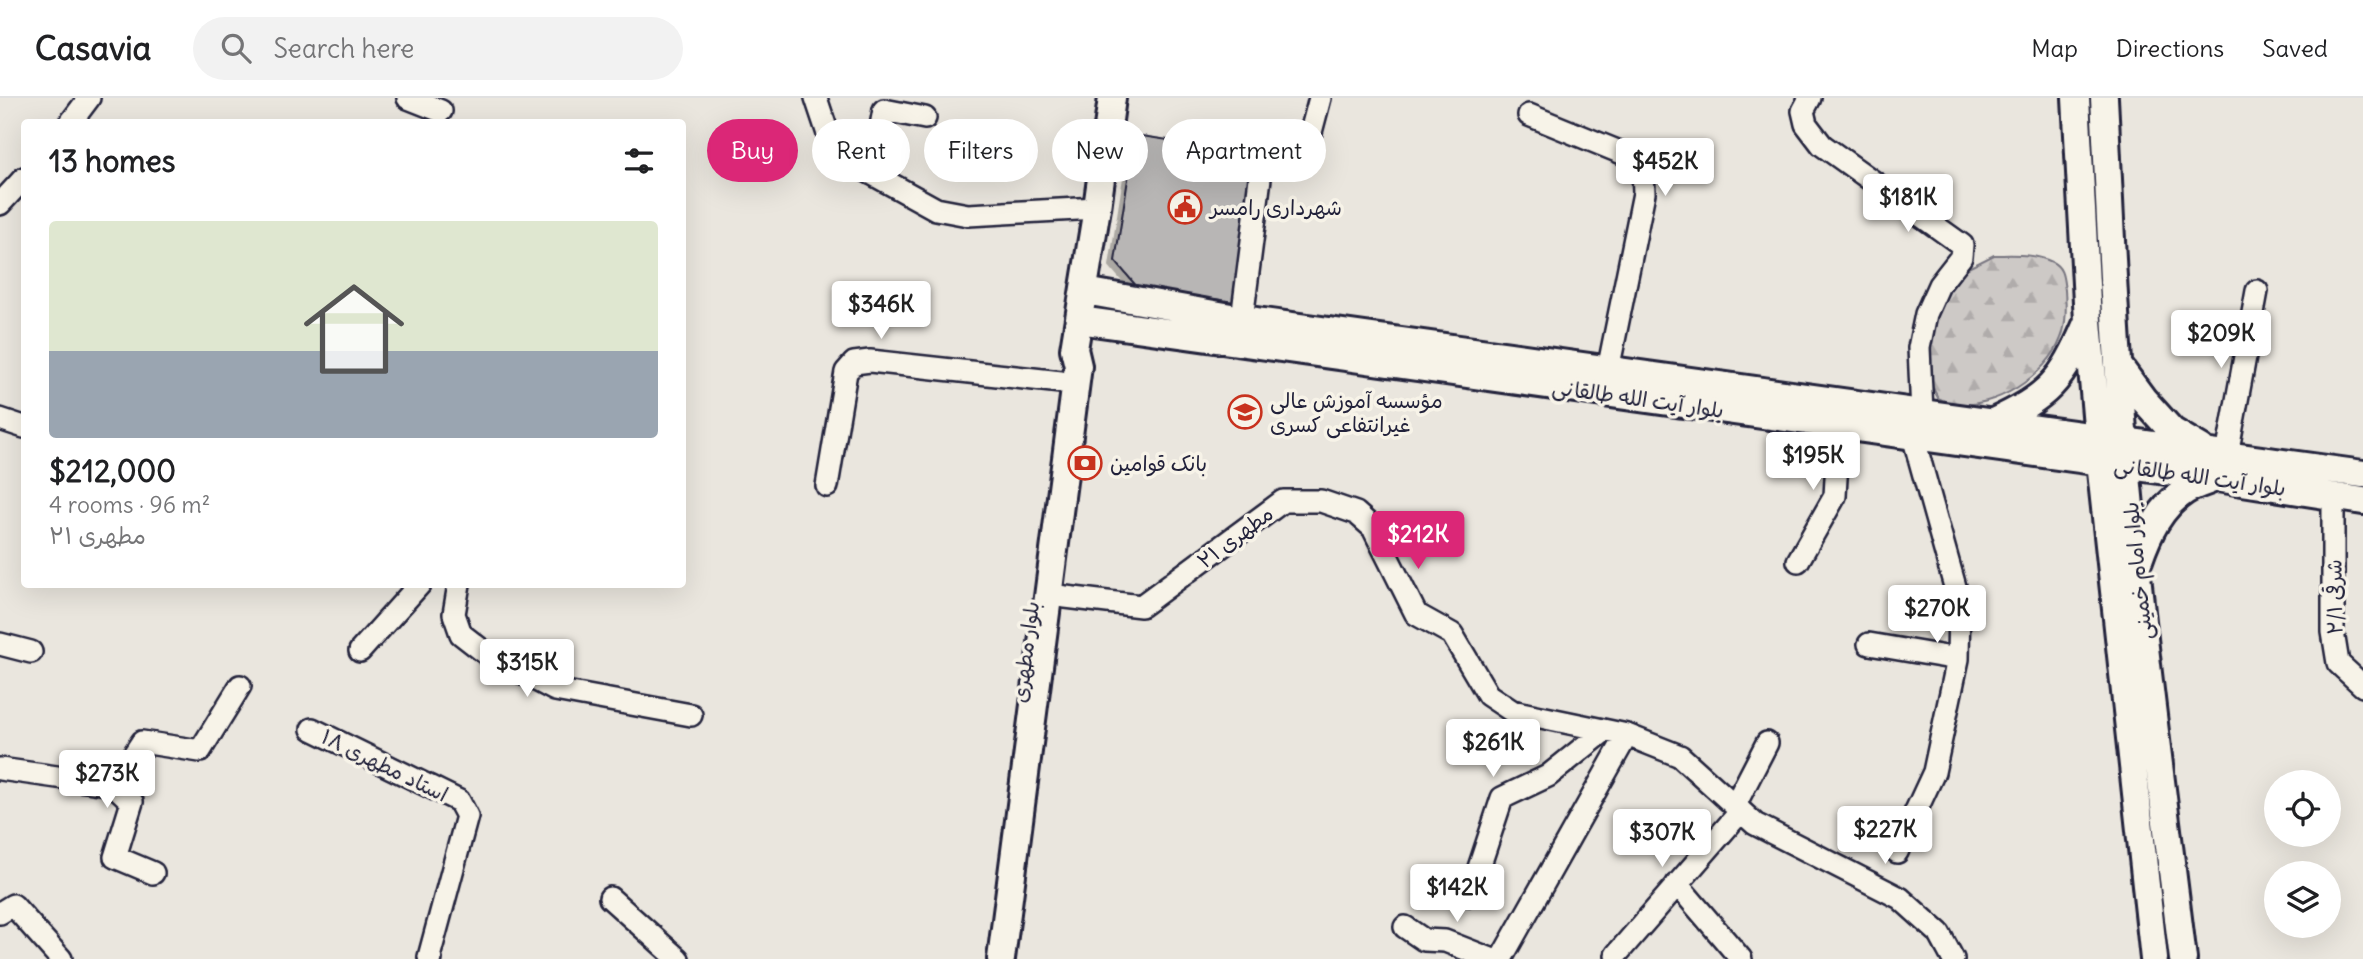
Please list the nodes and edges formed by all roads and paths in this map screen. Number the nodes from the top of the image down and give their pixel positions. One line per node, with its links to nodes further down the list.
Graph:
1 (89, 98): 12 (street)
2 (408, 98): 9 (street)
3 (816, 98): 13 (street)
4 (1112, 98): 18 (main road, بلوار مطهری)
5 (1320, 98): 21 (street)
6 (1810, 98): 32 (street)
7 (2076, 98): 23 (main road, بلوار امام خمینی)
8 (2104, 98): 25 (main road, بلوار امام خمینی)
9 (442, 111)
10 (1529, 115): 26 (street)
11 (925, 118): 14 (street)
12 (73, 119)
13 (823, 119)
14 (882, 119)
15 (21, 181): 17 (street)
16 (887, 182): 18 (street)
17 (0, 204)
18 (1097, 208): 19 (main road, بلوار مطهری)
19 (1085, 291): 21 (main road, بلوار آیت الله طالقانی); 22 (main road, بلوار مطهری)
20 (2257, 291): 36 (street)
21 (1242, 319): 26 (main road, بلوار آیت الله طالقانی)
22 (1079, 320): 24 (main road, بلوار مطهری); 28 (main road, بلوار آیت الله طالقانی)
23 (2088, 321): 30 (main road); 35 (main road, بلوار امام خمینی)
24 (1074, 349): 27 (main road, بلوار مطهری); 34 (main road, بلوار مطهری)
25 (2118, 363): 35 (main road, بلوار امام خمینی); 36 (main road)
26 (1608, 370): 28 (main road, بلوار آیت الله طالقانی)
27 (1060, 382): 34 (main road, بلوار مطهری); 38 (street)
28 (1762, 403): 31 (main road, بلوار آیت الله طالقانی); 32 (main road, بلوار آیت الله طالقانی)
29 (0, 419): 33 (street)
30 (1991, 423): 32 (main road, بلوار آیت الله طالقانی); 35 (main road, بلوار آیت الله طالقانی)
31 (1839, 425): 32 (main road, بلوار آیت الله طالقانی); 41 (street)
32 (1918, 425): 35 (main road, بلوار آیت الله طالقانی); 50 (street)
33 (21, 426)
34 (1059, 452): 45 (main road, بلوار مطهری); 74 (main road, بلوار مطهری)
35 (2112, 452): 36 (main road, بلوار آیت الله طالقانی); 42 (main road, بلوار امام خمینی); 60 (main road, بلوار امام خمینی)
36 (2217, 462): 37 (main road, بلوار آیت الله طالقانی); 39 (main road, بلوار آیت الله طالقانی); 42 (main road)
37 (2363, 474)
38 (827, 486)
39 (2333, 496): 40 (main road, بلوار آیت الله طالقانی); 52 (street, شرقی ۲/۱)
40 (2363, 501)
41 (1798, 561)
42 (2136, 569): 59 (main road, بلوار امام خمینی)
43 (416, 588): 48 (street)
44 (458, 588): 53 (street)
45 (1049, 595): 55 (street, مطهری ۲۱); 75 (main road, بلوار مطهری)
46 (0, 644): 49 (street)
47 (1869, 644): 50 (street)
48 (360, 651)
49 (31, 652)
50 (1958, 659): 63 (street)
51 (240, 686): 61 (street)
52 (2363, 686)
53 (691, 715)
54 (312, 729): 72 (street, استاد مطهری ۱۸)
55 (1604, 731): 56 (street, مطهری ۲۱); 66 (street)
56 (1627, 736): 62 (street, مطهری ۲۱); 77 (street)
57 (1767, 743): 62 (street)
58 (0, 769): 61 (street)
59 (2161, 775): 60 (main road); 81 (main road, بلوار امام خمینی)
60 (2132, 776): 80 (main road, بلوار امام خمینی)
61 (114, 785): 64 (street)
62 (1744, 813): 65 (street); 79 (street, مطهری ۲۱)
63 (1896, 852)
64 (153, 873)
65 (1677, 884): 70 (street); 78 (street)
66 (1470, 895)
67 (610, 898): 73 (street)
68 (0, 913): 71 (street)
69 (1405, 927): 76 (street)
70 (1616, 955)
71 (61, 959)
72 (431, 959)
73 (678, 959)
74 (985, 959)
75 (1001, 959)
76 (1491, 959)
77 (1501, 959)
78 (1741, 959)
79 (1953, 959)
80 (2154, 959)
81 (2183, 959)

